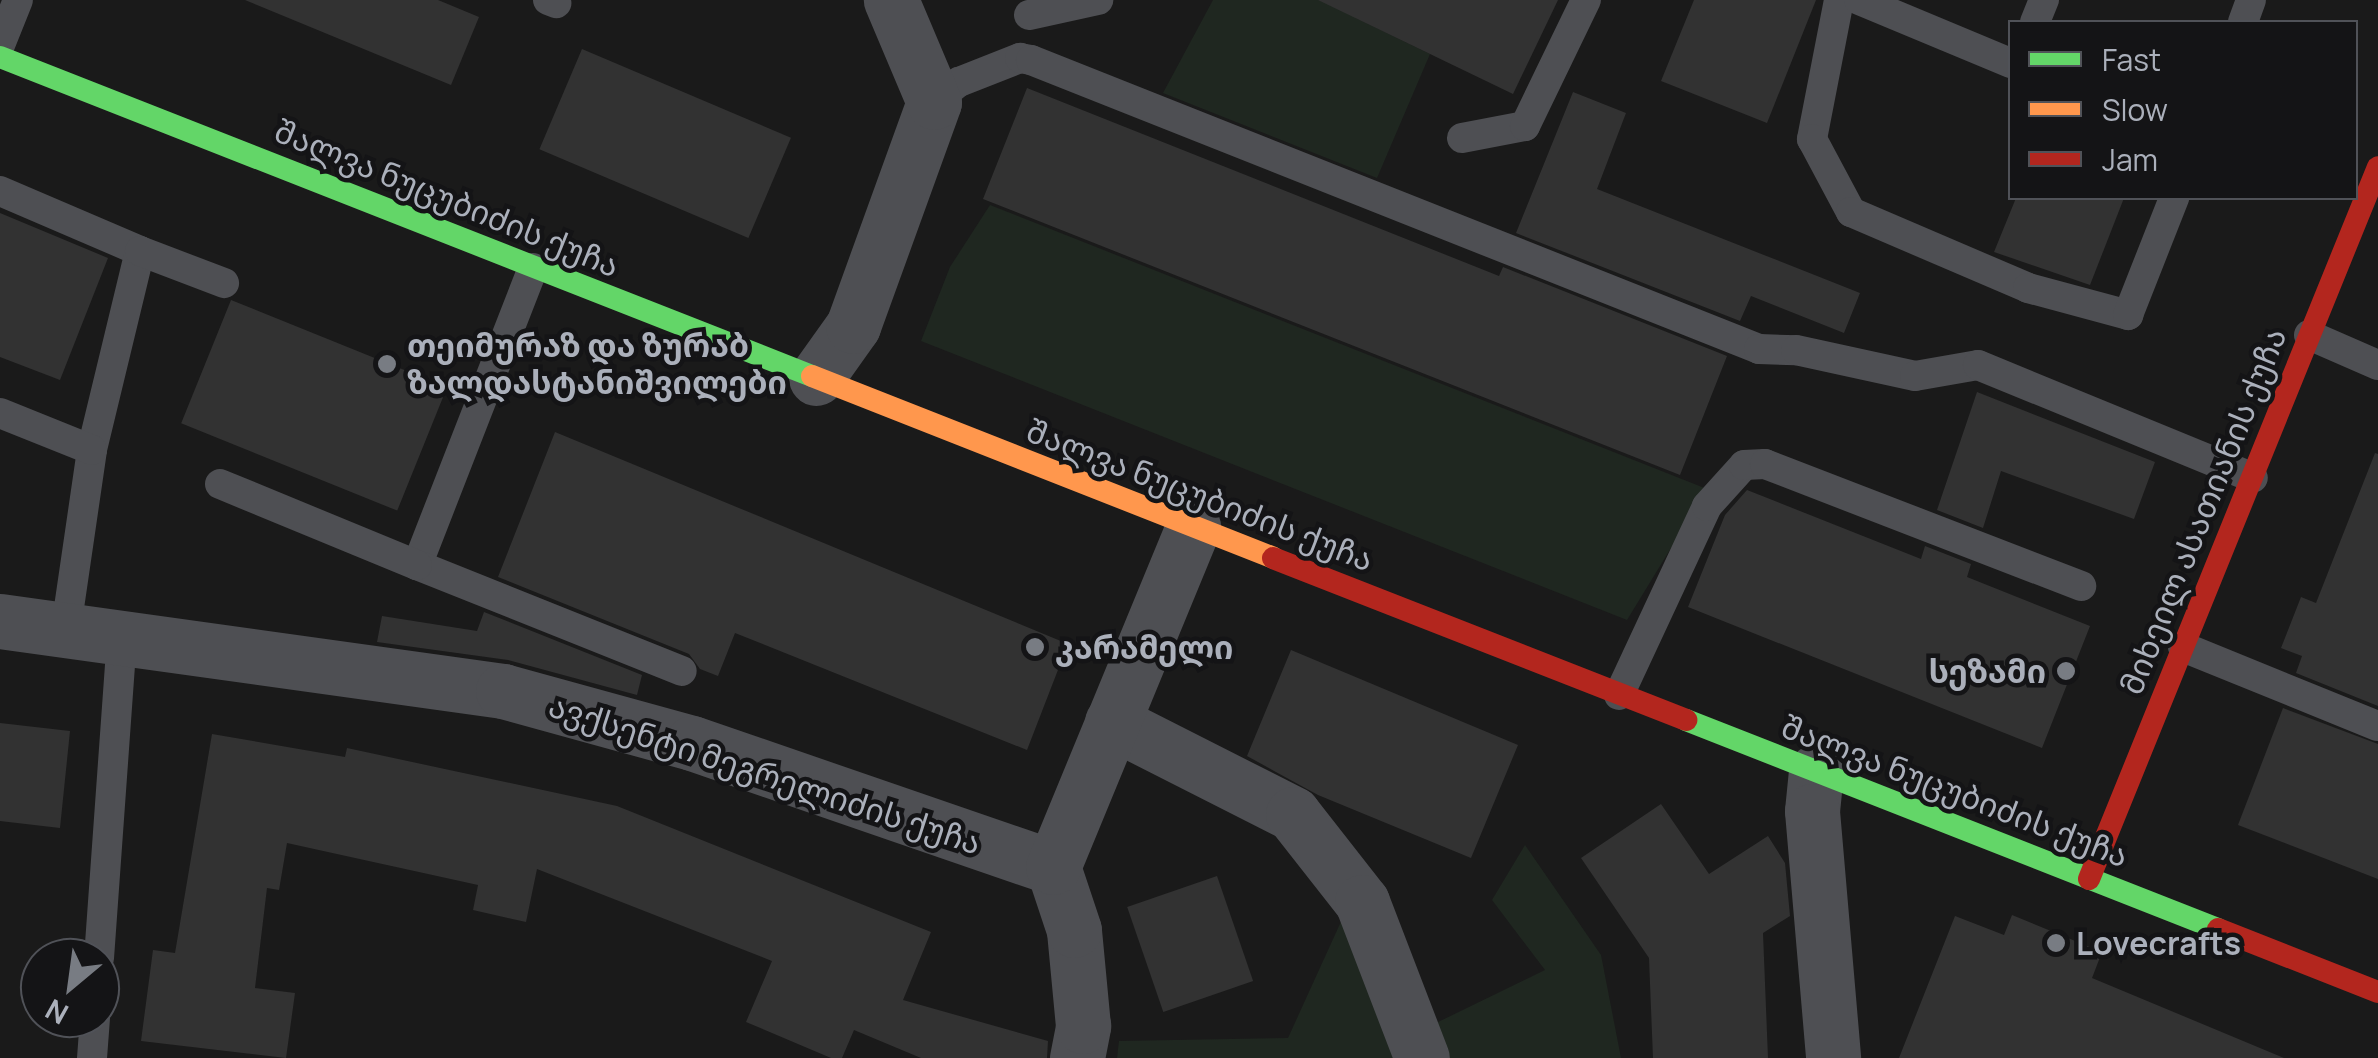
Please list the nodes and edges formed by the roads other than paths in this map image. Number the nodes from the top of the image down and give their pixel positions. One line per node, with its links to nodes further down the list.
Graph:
1 (18, 0): 8 (lane)
2 (892, 0): 12 (street)
3 (1098, 0): 7 (lane)
4 (1586, 0): 13 (lane)
5 (1839, 0): 16 (lane)
6 (1859, 0): 11 (lane)
7 (1022, 8): 10 (lane)
8 (0, 45)
9 (0, 57): 18 (main road, შალვა ნუცუბიძის ქუჩა)
10 (1020, 58): 12 (lane); 25 (lane)
11 (2008, 62)
12 (934, 102): 22 (street)
13 (1462, 138)
14 (2378, 168): 20 (main road, მიხეილ ასათიანის ქუჩა)
15 (0, 192): 17 (lane)
16 (2173, 200)
17 (140, 251): 19 (lane); 24 (lane)
18 (533, 268): 22 (main road, შალვა ნუცუბიძის ქუჩა); 28 (lane)
19 (224, 282)
20 (2309, 335): 21 (lane); 25 (main road, მიხეილ ასათიანის ქუჩა)
21 (2378, 364)
22 (816, 378): 27 (main road, შალვა ნუცუბიძის ქუჩა)
23 (0, 413): 24 (lane)
24 (92, 450): 31 (lane)
25 (2253, 478): 33 (main road, მიხეილ ასათიანის ქუჩა)
26 (220, 484): 28 (lane)
27 (1192, 527): 35 (main road, შალვა ნუცუბიძის ქუჩა); 36 (street)
28 (418, 565): 34 (lane)
29 (2081, 586): 35 (lane)
30 (0, 620): 31 (street, ავქსენტი მეგრელიძის ქუჩა)
31 (66, 628): 32 (street, ავქსენტი მეგრელიძის ქუჩა)
32 (122, 636): 39 (street, ავქსენტი მეგრელიძის ქუჩა); 41 (lane)
33 (2183, 646): 37 (lane); 40 (main road, მიხეილ ასათიანის ქუჩა)
34 (682, 671)
35 (1619, 695): 38 (main road, შალვა ნუცუბიძის ქუჩა)
36 (1112, 722): 39 (street); 44 (street)
37 (2378, 726)
38 (1816, 771): 40 (main road, შალვა ნუცუბიძის ქუჩა); 45 (street)
39 (1053, 867): 43 (street)
40 (2088, 879): 42 (main road, შალვა ნუცუბიძის ქუჩა)
41 (100, 938)
42 (2378, 992)
43 (1076, 1058)
44 (1422, 1058)
45 (1833, 1058)

